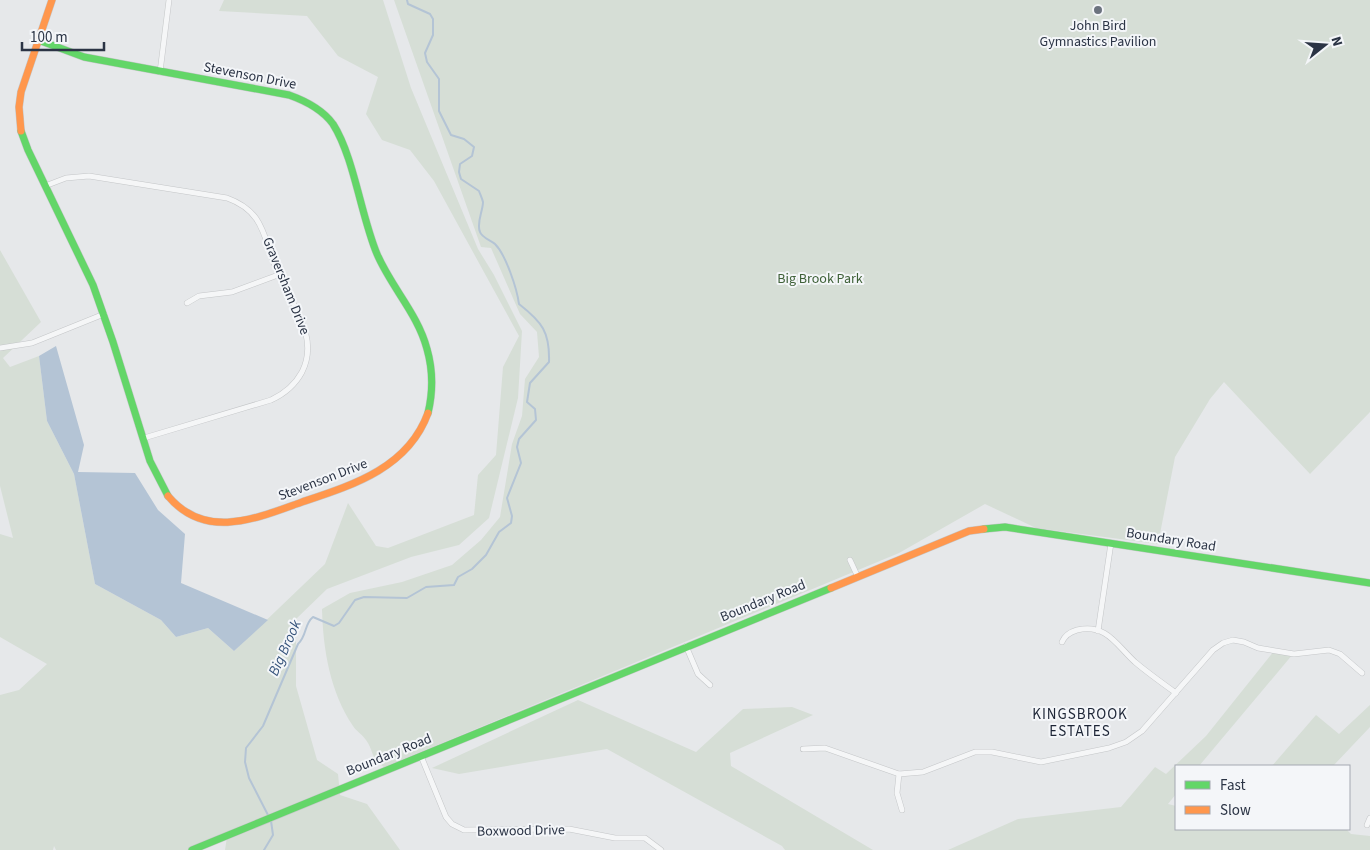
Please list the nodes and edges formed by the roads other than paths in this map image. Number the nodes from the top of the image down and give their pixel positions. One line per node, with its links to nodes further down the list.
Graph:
1 (52, 0): 3 (street, Stevenson Drive)
2 (170, 0): 4 (street)
3 (41, 41): 4 (street, Stevenson Drive); 5 (street, Stevenson Drive)
4 (160, 72): 10 (street, Stevenson Drive)
5 (45, 186): 6 (street, Graversham Drive); 8 (street, Stevenson Drive)
6 (278, 275): 7 (street); 10 (street, Graversham Drive)
7 (187, 303)
8 (104, 314): 9 (street); 10 (street, Stevenson Drive)
9 (0, 348)
10 (144, 438)
11 (1111, 543): 13 (street, Boundary Road); 14 (street, Boundary Road); 15 (street)
12 (850, 560): 13 (street)
13 (857, 576): 17 (street, Boundary Road)
14 (1370, 583)
15 (1098, 630): 16 (street); 20 (street)
16 (1062, 642)
17 (686, 646): 19 (street); 22 (street, Boundary Road)
18 (1362, 673): 20 (street)
19 (710, 685)
20 (1176, 693): 23 (street)
21 (803, 749): 23 (street)
22 (421, 756): 27 (street, Boundary Road); 28 (street, Boxwood Drive)
23 (899, 774): 24 (street)
24 (902, 810)
25 (1370, 818): 26 (street)
26 (1367, 825)
27 (192, 850)
28 (661, 850)

